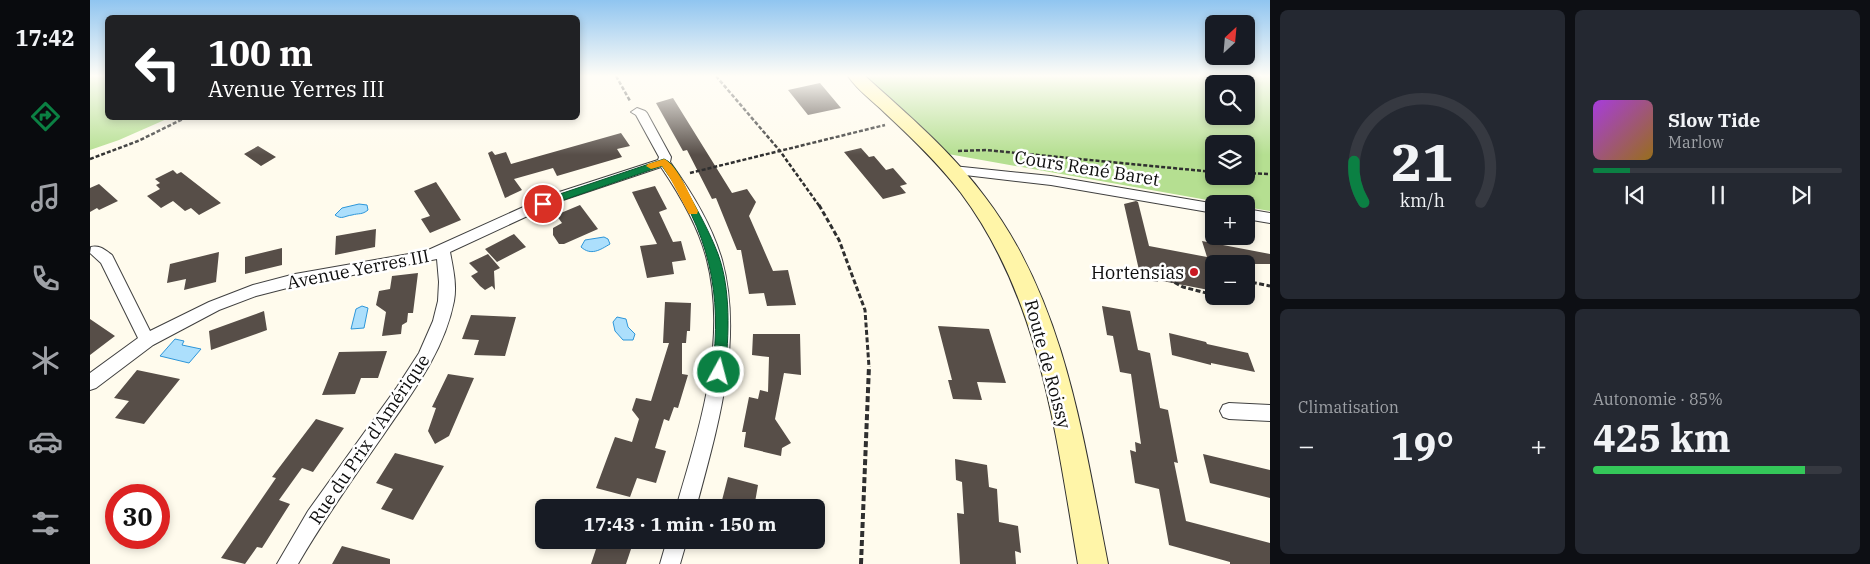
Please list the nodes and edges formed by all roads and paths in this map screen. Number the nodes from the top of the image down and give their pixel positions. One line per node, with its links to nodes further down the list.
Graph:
1 (631, 102): 4 (path)
2 (738, 102): 7 (path)
3 (884, 102): 6 (main road, Route de Roissy)
4 (637, 112): 10 (street)
5 (181, 120): 9 (path)
6 (903, 120): 7 (path); 8 (main road, Route de Roissy)
7 (780, 151): 15 (path); 33 (path)
8 (938, 152): 11 (main road, Route de Roissy); 12 (path)
9 (90, 159)
10 (664, 162): 15 (street); 20 (street, Avenue Yerres III)
11 (954, 170): 16 (street, Cours René Baret); 34 (main road, Route de Roissy)
12 (1205, 171)
13 (1255, 173): 14 (path)
14 (1270, 174)
15 (674, 176): 29 (street)
16 (1205, 206)
17 (1255, 216): 18 (street)
18 (1270, 218)
19 (96, 251): 25 (street)
20 (443, 251): 25 (street, Avenue Yerres III); 31 (street, Rue du Prix d'Amérique)
21 (1168, 279): 24 (path)
22 (1255, 283): 23 (path)
23 (1270, 286)
24 (1205, 293)
25 (146, 340): 26 (street, Avenue Yerres III)
26 (90, 383)
27 (1229, 411): 28 (street)
28 (1270, 412)
29 (688, 499)
30 (674, 549): 32 (street)
31 (287, 564)
32 (670, 564)
33 (861, 564)
34 (1094, 564)

